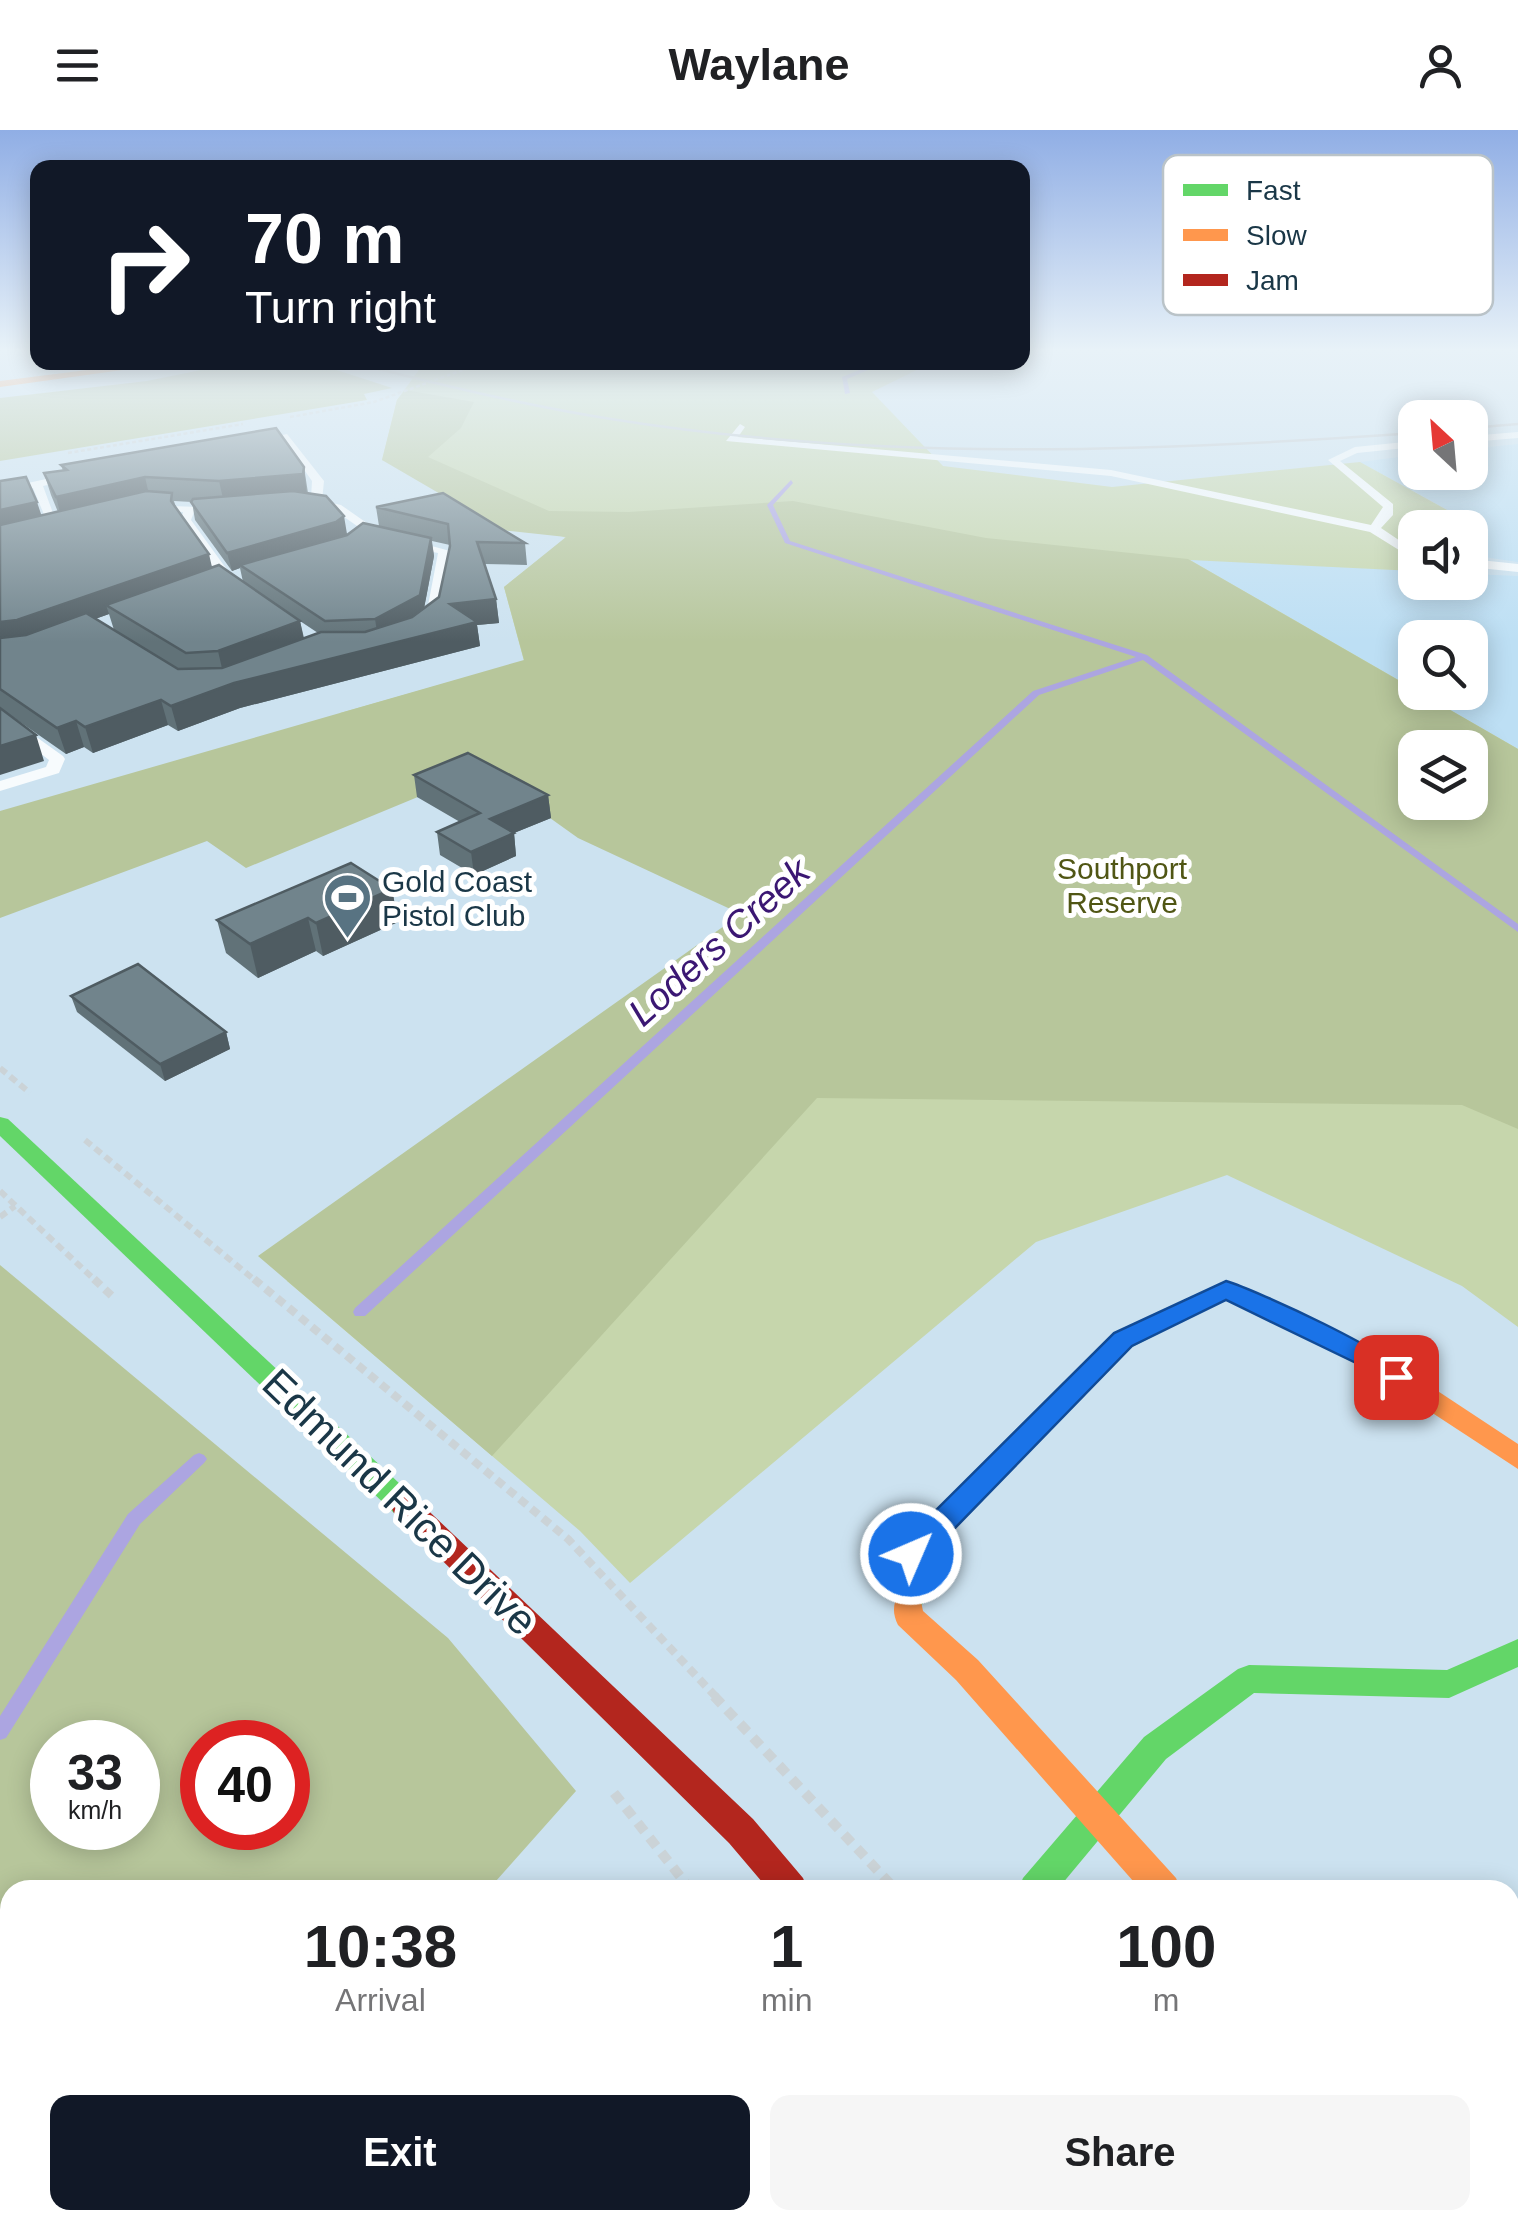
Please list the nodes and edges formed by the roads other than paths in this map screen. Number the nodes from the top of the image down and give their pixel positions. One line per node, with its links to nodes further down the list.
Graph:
1 (235, 446): 5 (lane)
2 (293, 446): 10 (lane)
3 (807, 446): 16 (lane)
4 (1395, 446): 16 (lane)
5 (229, 447)
6 (94, 472): 7 (lane)
7 (36, 483): 8 (lane); 15 (lane)
8 (0, 492)
9 (296, 501): 10 (lane)
10 (316, 504): 17 (lane)
11 (242, 508): 12 (lane)
12 (190, 509): 13 (lane); 25 (lane)
13 (134, 510)
14 (72, 525): 15 (lane)
15 (56, 529): 18 (lane)
16 (1374, 529): 21 (lane)
17 (362, 532): 19 (lane); 22 (lane)
18 (38, 533)
19 (378, 536)
20 (394, 540): 28 (lane)
21 (1398, 545)
22 (330, 551)
23 (1488, 565): 24 (lane)
24 (1518, 568)
25 (234, 579): 26 (lane); 27 (lane)
26 (211, 586)
27 (248, 598)
28 (414, 634)
29 (0, 715): 30 (lane)
30 (0, 786)
31 (0, 1124): 35 (main road, Edmund Rice Drive)
32 (1518, 1458): 34 (main road)
33 (1518, 1653): 34 (main road)
34 (1098, 1816): 36 (main road); 37 (main road)
35 (782, 1880)
36 (1044, 1880)
37 (1155, 1880)

